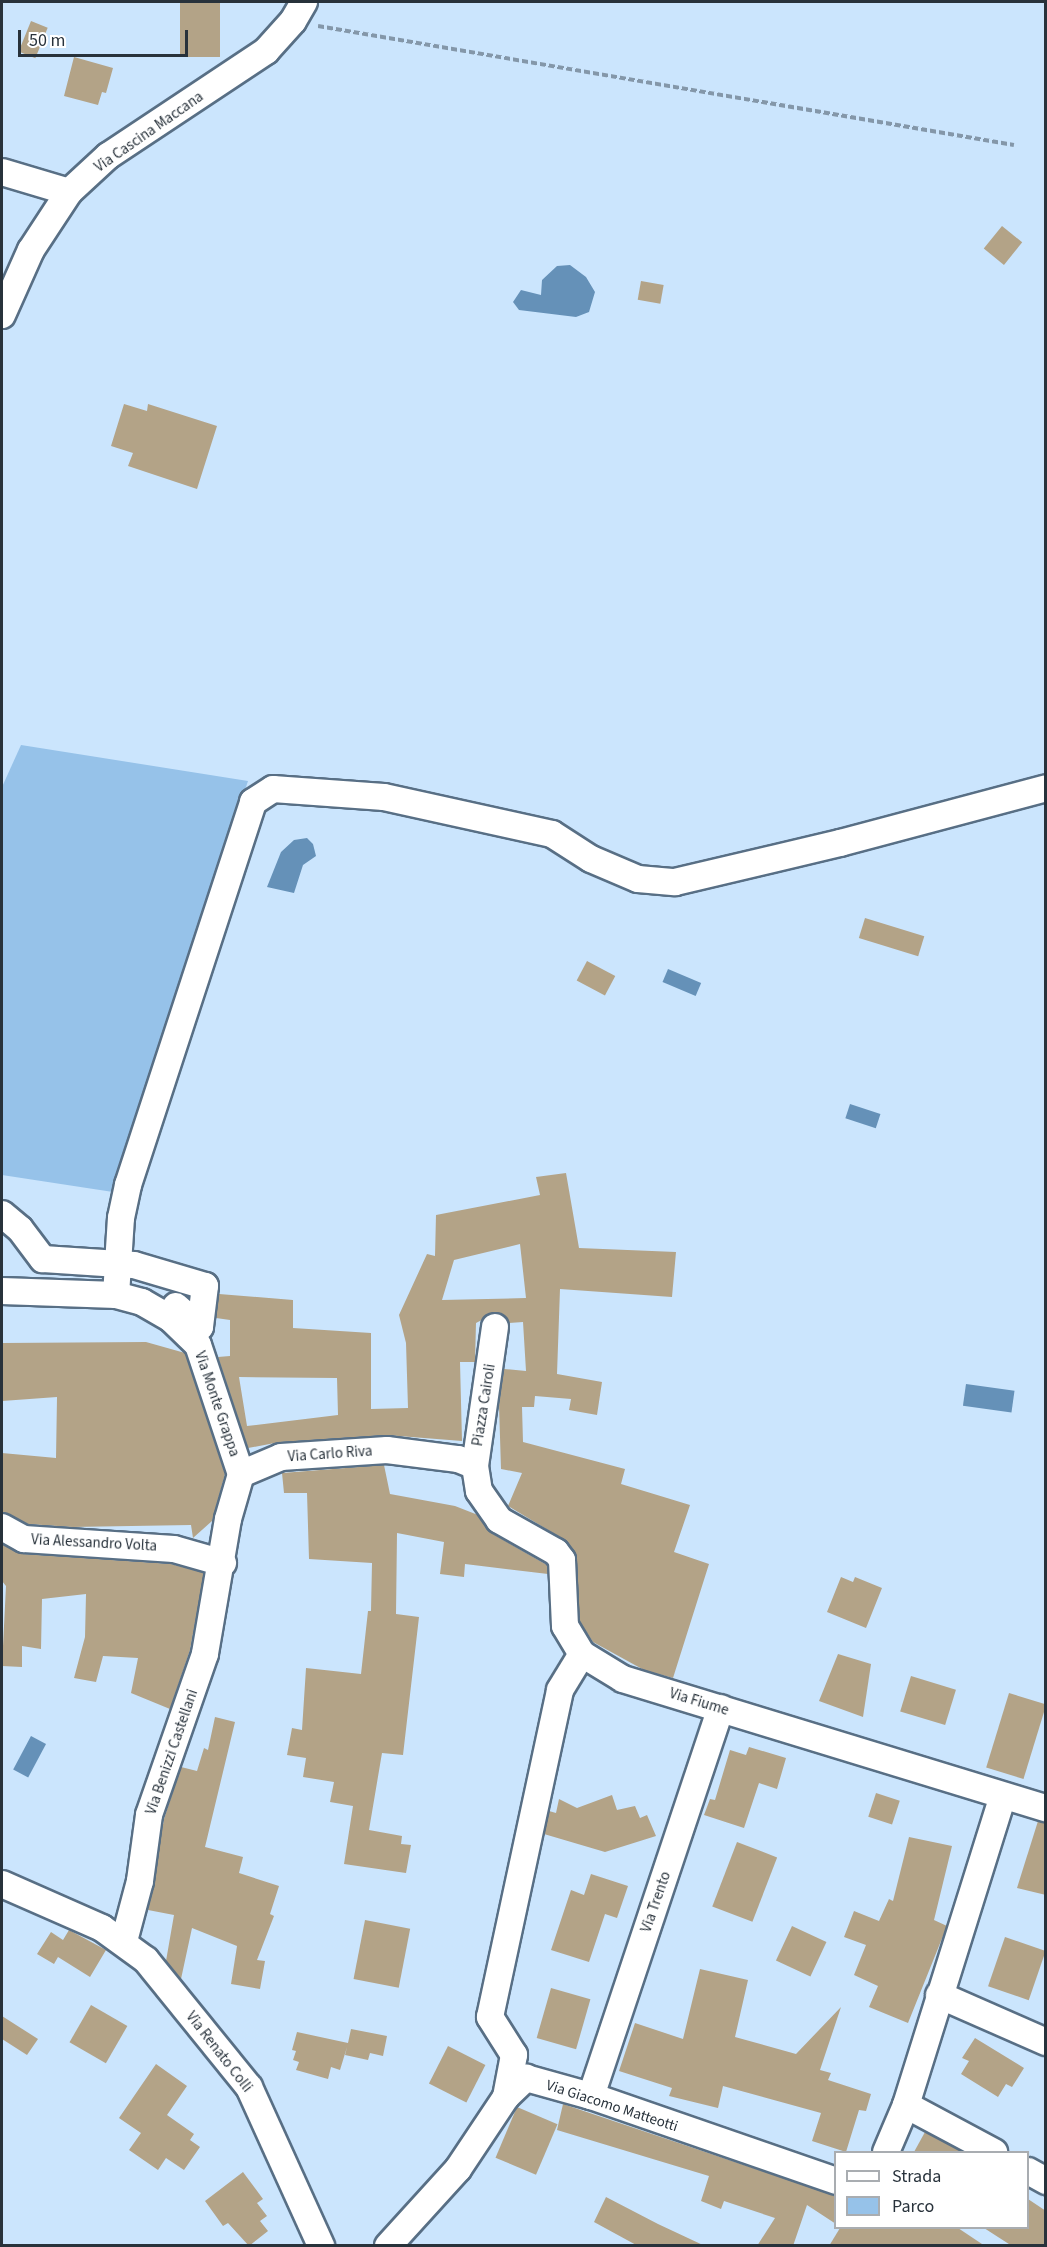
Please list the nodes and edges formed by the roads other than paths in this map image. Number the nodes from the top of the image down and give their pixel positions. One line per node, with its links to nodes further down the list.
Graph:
1 (299, 11): 3 (street, Via Cascina Maccana)
2 (2, 172): 3 (street)
3 (69, 192): 4 (street, Via Cascina Maccana)
4 (2, 315)
5 (1046, 788): 8 (street)
6 (2, 1214): 8 (street)
7 (2, 1279): 8 (street)
8 (117, 1281): 9 (street, Via Monte Grappa); 13 (street, Via Monte Grappa)
9 (2, 1291)
10 (495, 1327): 12 (street, Piazza Cairoli)
11 (387, 1450): 12 (street, Piazza Cairoli); 13 (street, Via Carlo Riva)
12 (475, 1466): 16 (street, Via Fiume)
13 (240, 1474): 15 (street, Via Monte Grappa)
14 (2, 1527): 15 (street, Via Alessandro Volta)
15 (223, 1563): 21 (street, Via Benizzi Castellani)
16 (582, 1654): 17 (street, Via Fiume); 25 (street)
17 (722, 1708): 18 (street, Via Fiume); 24 (street, Via Trento)
18 (1003, 1796): 19 (street, Via Fiume); 22 (street)
19 (1046, 1808)
20 (2, 1884): 21 (street, Via Renato Colli)
21 (124, 1941): 32 (street, Via Renato Colli)
22 (939, 1995): 23 (street); 26 (street)
23 (1046, 2042)
24 (591, 2096): 25 (street, Via Giacomo Matteotti); 30 (street, Via Giacomo Matteotti)
25 (506, 2097): 33 (street, Via Giacomo Matteotti)
26 (906, 2105): 27 (street); 28 (street)
27 (886, 2151)
28 (992, 2151)
29 (1029, 2172): 31 (street)
30 (834, 2180)
31 (1046, 2181)
32 (321, 2246)
33 (388, 2246)

